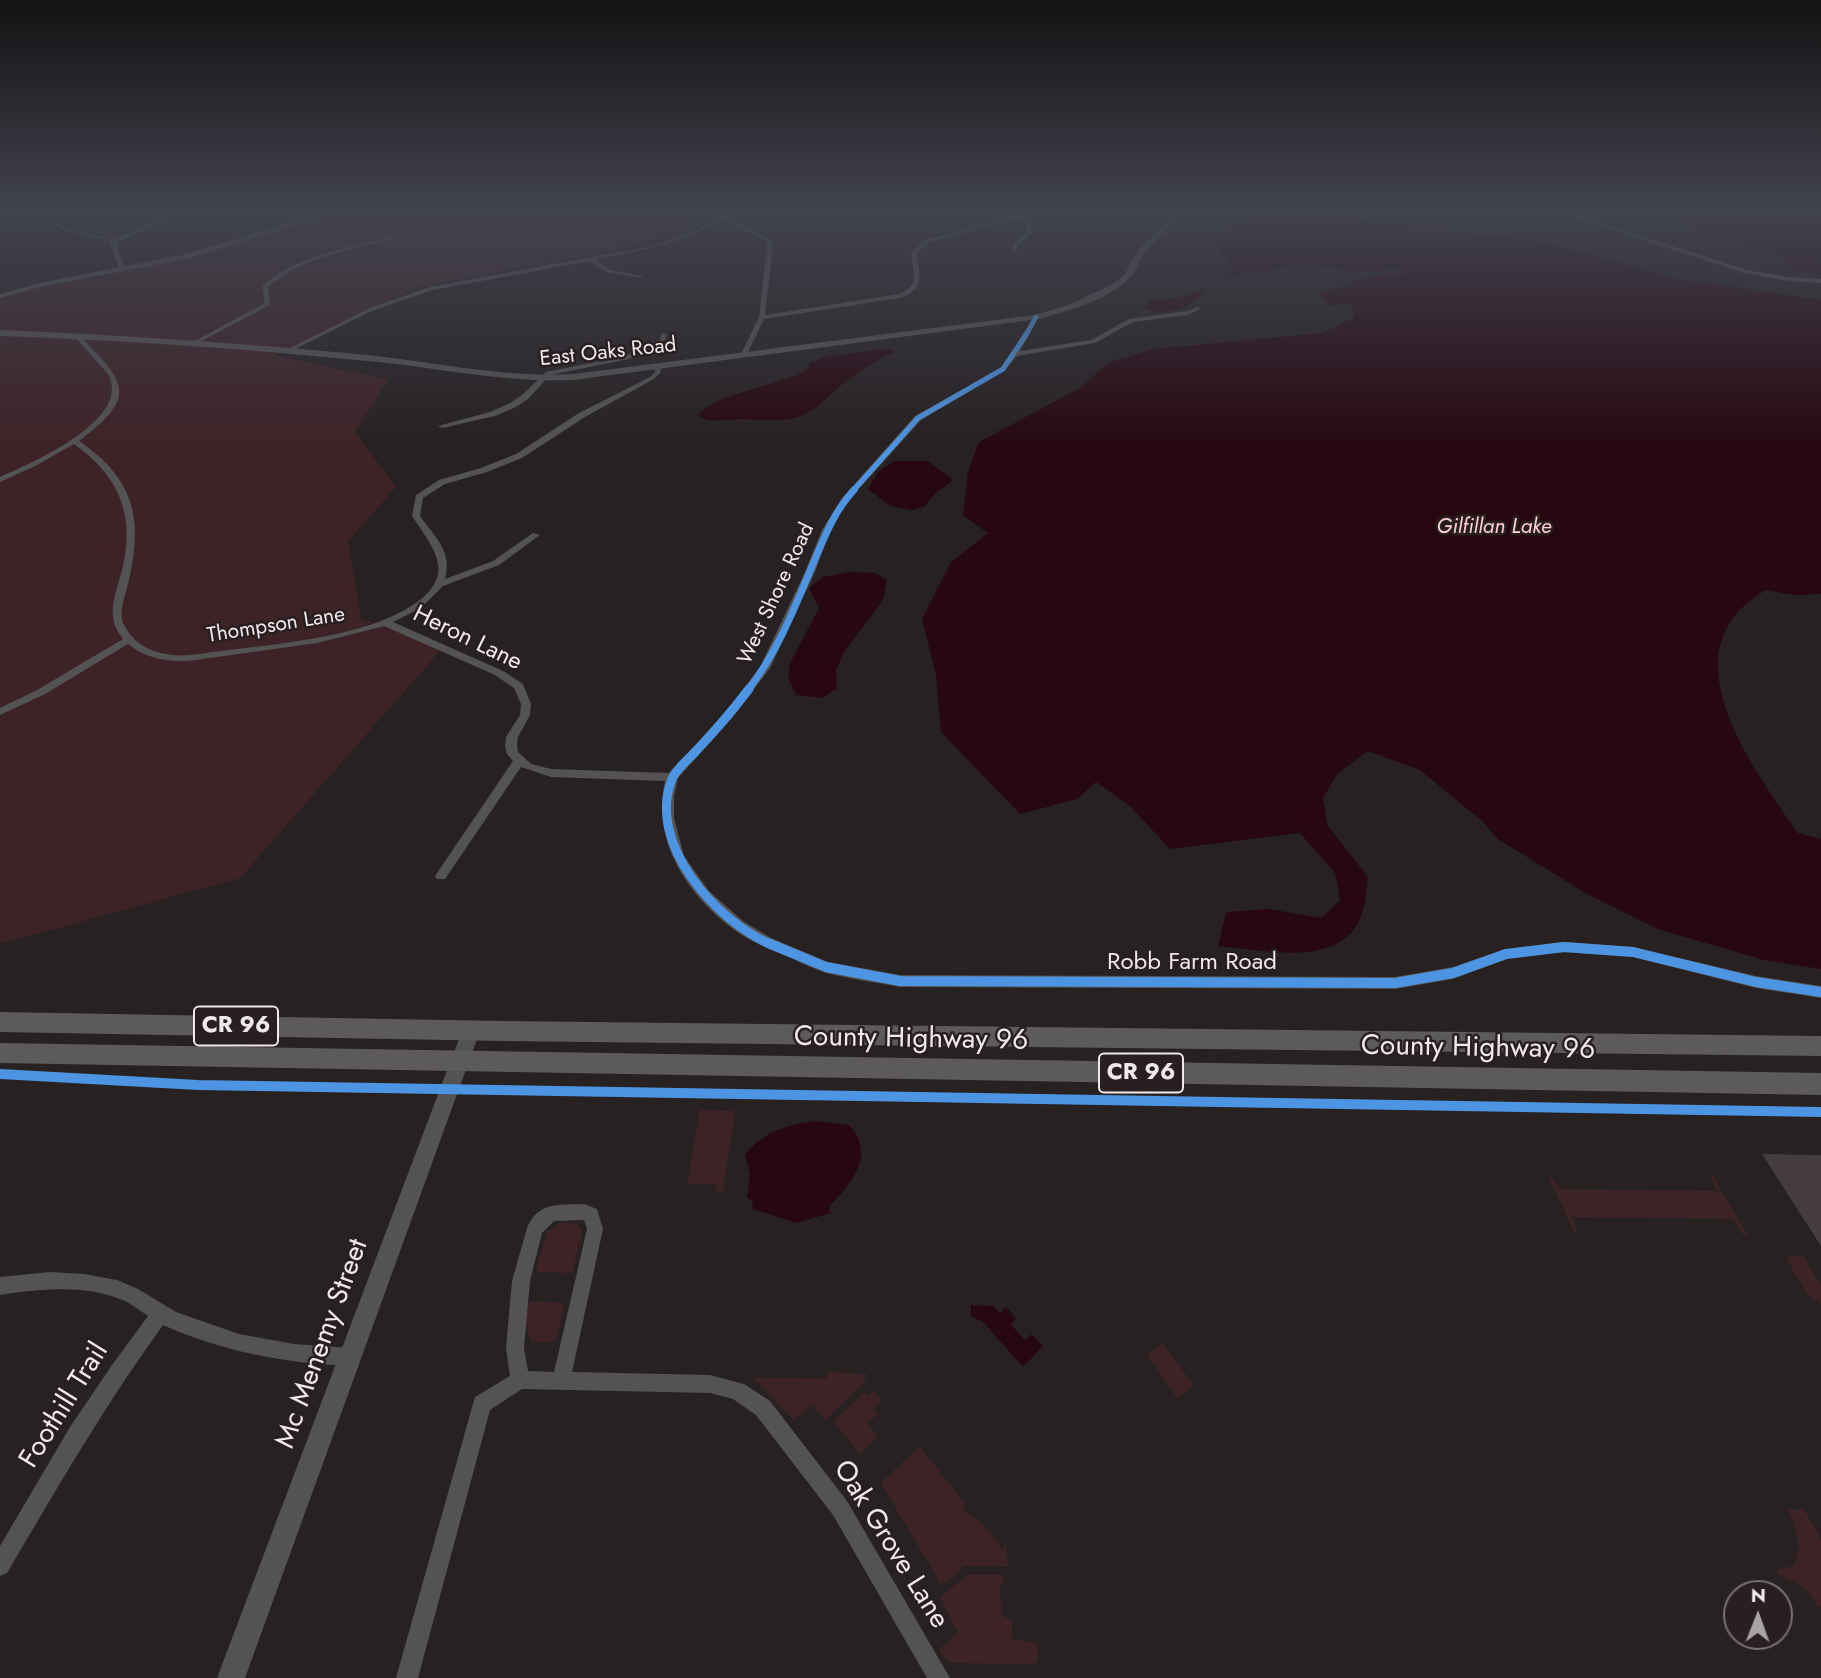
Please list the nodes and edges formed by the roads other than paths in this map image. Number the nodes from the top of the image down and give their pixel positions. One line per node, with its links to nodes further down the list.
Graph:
1 (24, 289): 7 (street)
2 (265, 289): 14 (street)
3 (428, 289): 15 (street)
4 (765, 289): 9 (street)
5 (913, 289): 9 (street)
6 (1110, 289): 10 (street, East Oaks Road)
7 (0, 296)
8 (1199, 308): 17 (street)
9 (762, 317): 16 (street)
10 (1036, 317): 16 (street, East Oaks Road); 17 (street, West Shore Road)
11 (0, 332): 12 (street, East Oaks Road)
12 (76, 335): 14 (street, East Oaks Road); 21 (street)
13 (664, 335): 19 (street)
14 (194, 343): 15 (street, East Oaks Road)
15 (289, 350): 19 (street, East Oaks Road)
16 (744, 354): 18 (street, East Oaks Road)
17 (1015, 354): 29 (street, West Shore Road)
18 (658, 366): 19 (street, East Oaks Road); 24 (street)
19 (542, 379): 20 (street)
20 (442, 426)
21 (74, 441): 22 (street); 26 (street)
22 (0, 480)
23 (536, 536): 24 (street)
24 (439, 584): 25 (street, Thompson Lane)
25 (386, 623): 26 (street, Thompson Lane); 28 (street, Heron Lane)
26 (128, 640): 27 (street)
27 (0, 712)
28 (519, 761): 29 (street); 30 (street)
29 (672, 777): 31 (street, Robb Farm Road)
30 (441, 876)
31 (1821, 992)
32 (0, 1022): 33 (main road, County Highway 96 / CR 96)
33 (471, 1031): 34 (main road, County Highway 96 / CR 96); 36 (street, Mc Menemy Street)
34 (1821, 1046)
35 (0, 1053): 36 (main road, County Highway 96 / CR 96)
36 (461, 1062): 37 (main road, County Highway 96 / CR 96); 40 (street, Mc Menemy Street)
37 (1821, 1084)
38 (0, 1286): 39 (street)
39 (160, 1314): 40 (street); 43 (street, Foothill Trail)
40 (350, 1357): 44 (street, Mc Menemy Street)
41 (520, 1380): 42 (street, Oak Grove Lane); 42 (street); 45 (street)
42 (561, 1380): 46 (street, Oak Grove Lane)
43 (0, 1566)
44 (231, 1678)
45 (407, 1678)
46 (939, 1678)

